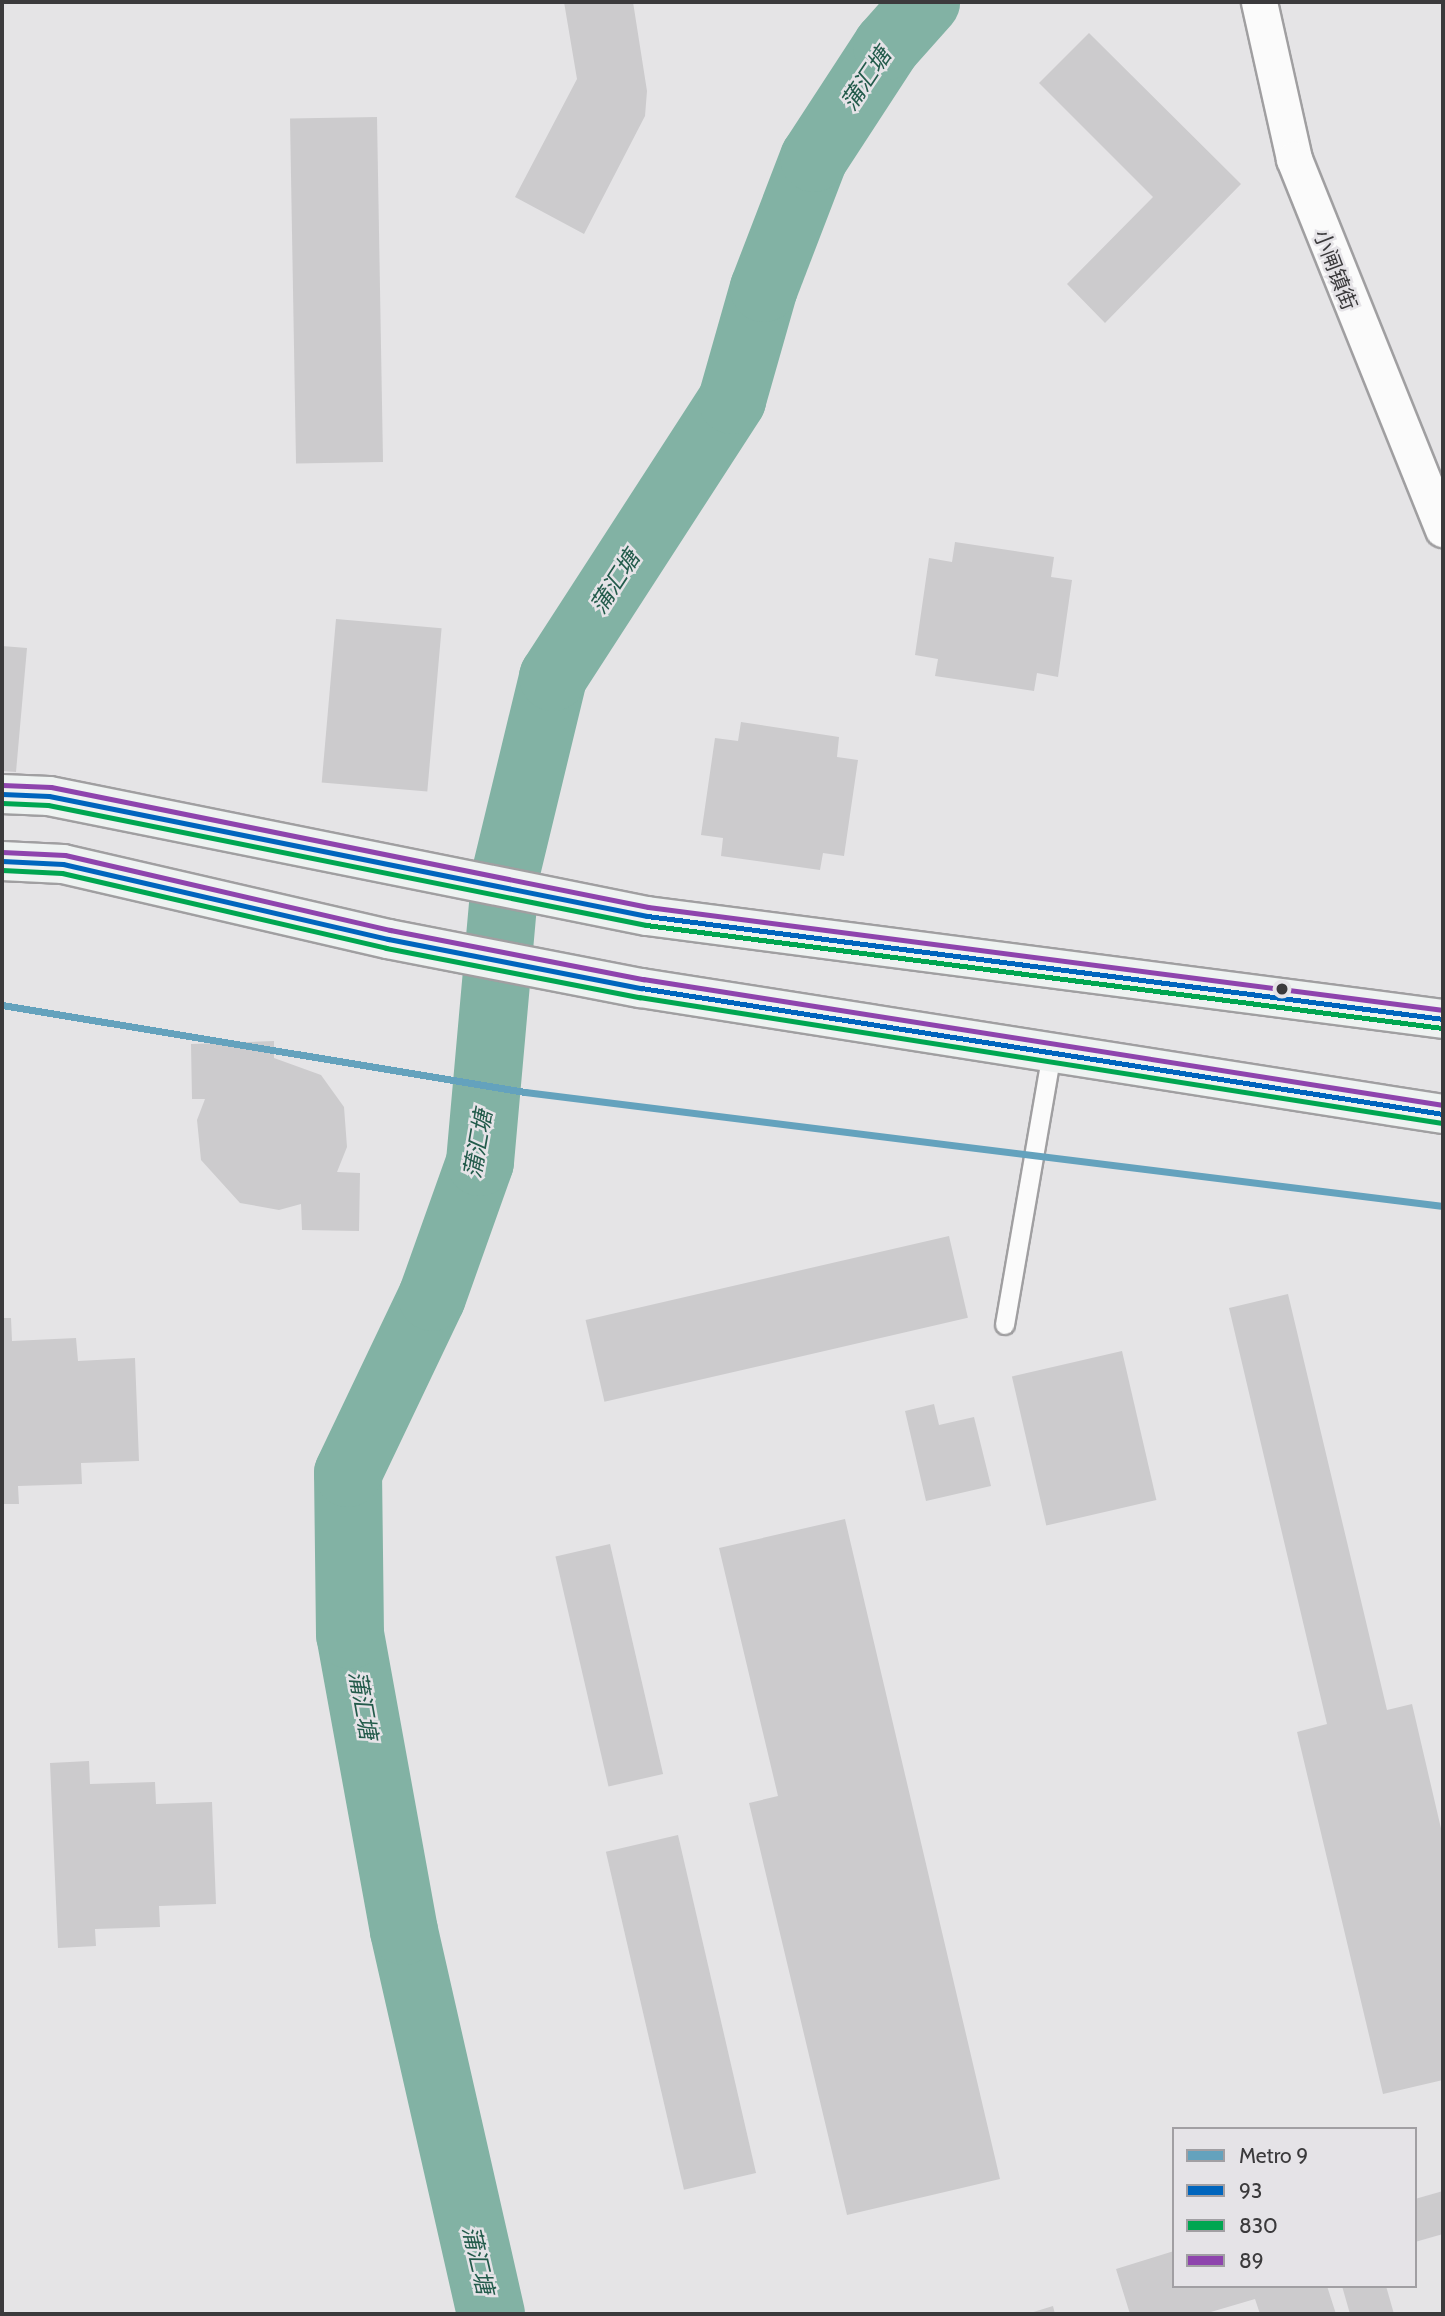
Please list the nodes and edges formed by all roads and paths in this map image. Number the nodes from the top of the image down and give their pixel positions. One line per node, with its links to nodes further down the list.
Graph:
1 (1259, 2): 2 (street, 小闸镇街)
2 (1443, 529)
3 (2, 794): 5 (main road)
4 (2, 861): 6 (main road)
5 (1443, 1019)
6 (1052, 1054): 7 (main road); 8 (lane)
7 (1443, 1114)
8 (1005, 1325)

